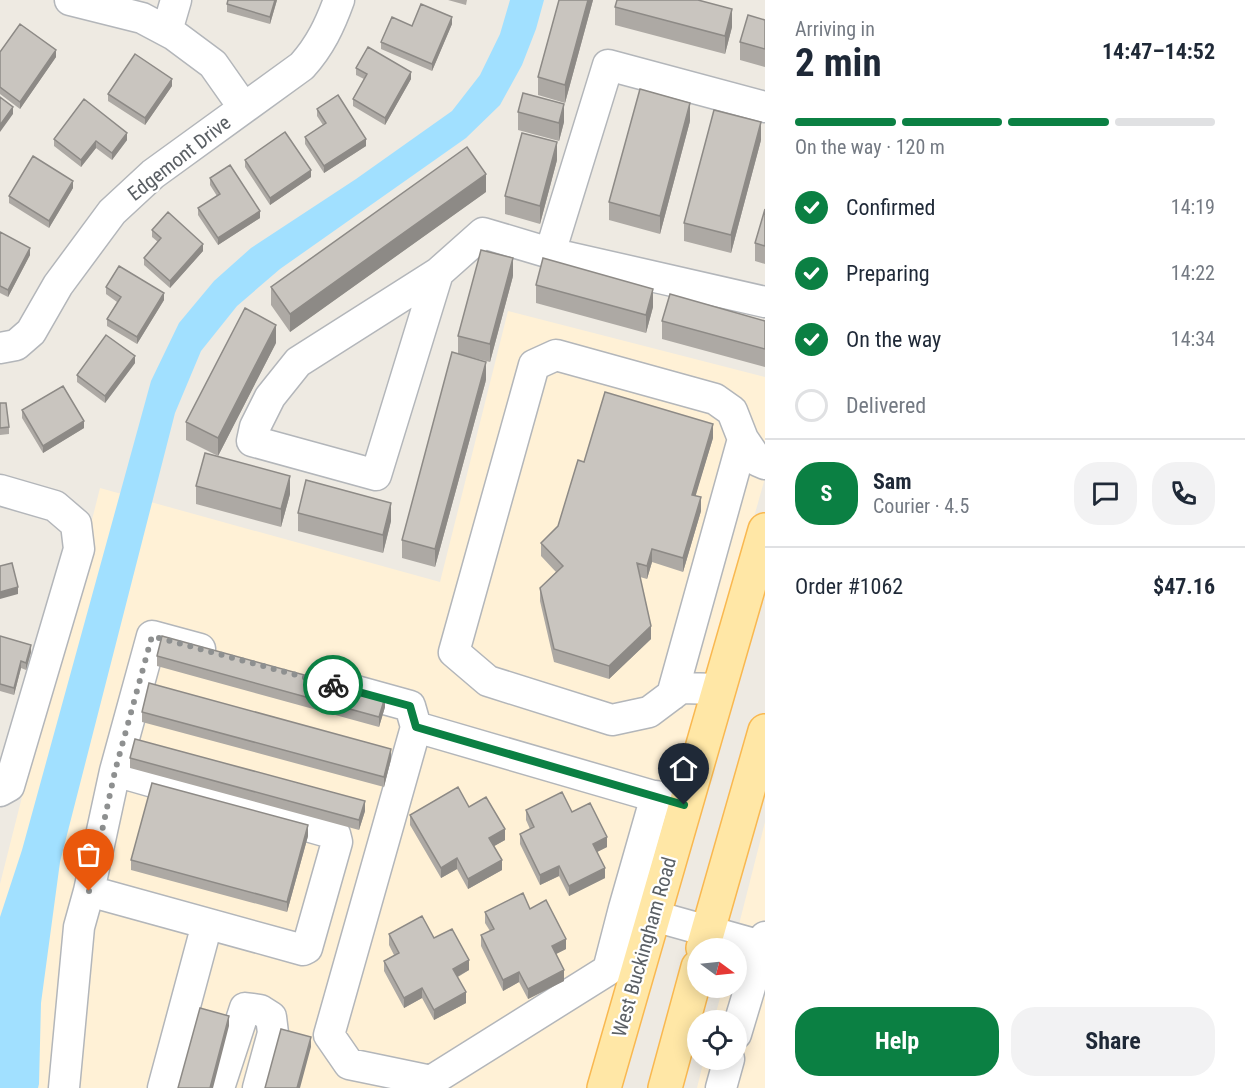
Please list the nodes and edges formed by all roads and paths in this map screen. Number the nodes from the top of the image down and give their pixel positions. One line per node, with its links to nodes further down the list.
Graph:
1 (70, 0): 4 (street)
2 (176, 0): 4 (street)
3 (339, 0): 6 (street, Edgemont Drive)
4 (166, 31): 6 (street)
5 (765, 107): 7 (street)
6 (244, 108): 10 (street, Edgemont Drive)
7 (550, 253): 8 (street); 9 (street)
8 (438, 273): 8 (street)
9 (765, 302)
10 (0, 348)
11 (743, 439): 12 (street); 18 (street); 18 (street)
12 (765, 464)
13 (0, 490): 22 (street)
14 (765, 530): 17 (main road, West Buckingham Road)
15 (231, 657): 21 (street)
16 (321, 682): 19 (street)
17 (718, 689): 18 (street); 23 (main road, West Buckingham Road)
18 (672, 695)
19 (416, 727): 23 (street); 25 (street)
20 (765, 731): 28 (main road)
21 (115, 771): 24 (street); 26 (street)
22 (0, 791)
23 (670, 801): 25 (main road, West Buckingham Road)
24 (89, 891): 26 (street); 34 (street)
25 (638, 912): 27 (street); 38 (main road, West Buckingham Road)
26 (207, 924): 35 (street)
27 (700, 938)
28 (706, 938)
29 (747, 942): 30 (street)
30 (764, 943): 32 (street)
31 (690, 998): 39 (main road)
32 (743, 1010)
33 (726, 1070): 40 (street)
34 (64, 1088)
35 (164, 1088)
36 (219, 1088): 37 (street)
37 (258, 1088)
38 (604, 1088)
39 (665, 1088)
40 (721, 1088)

